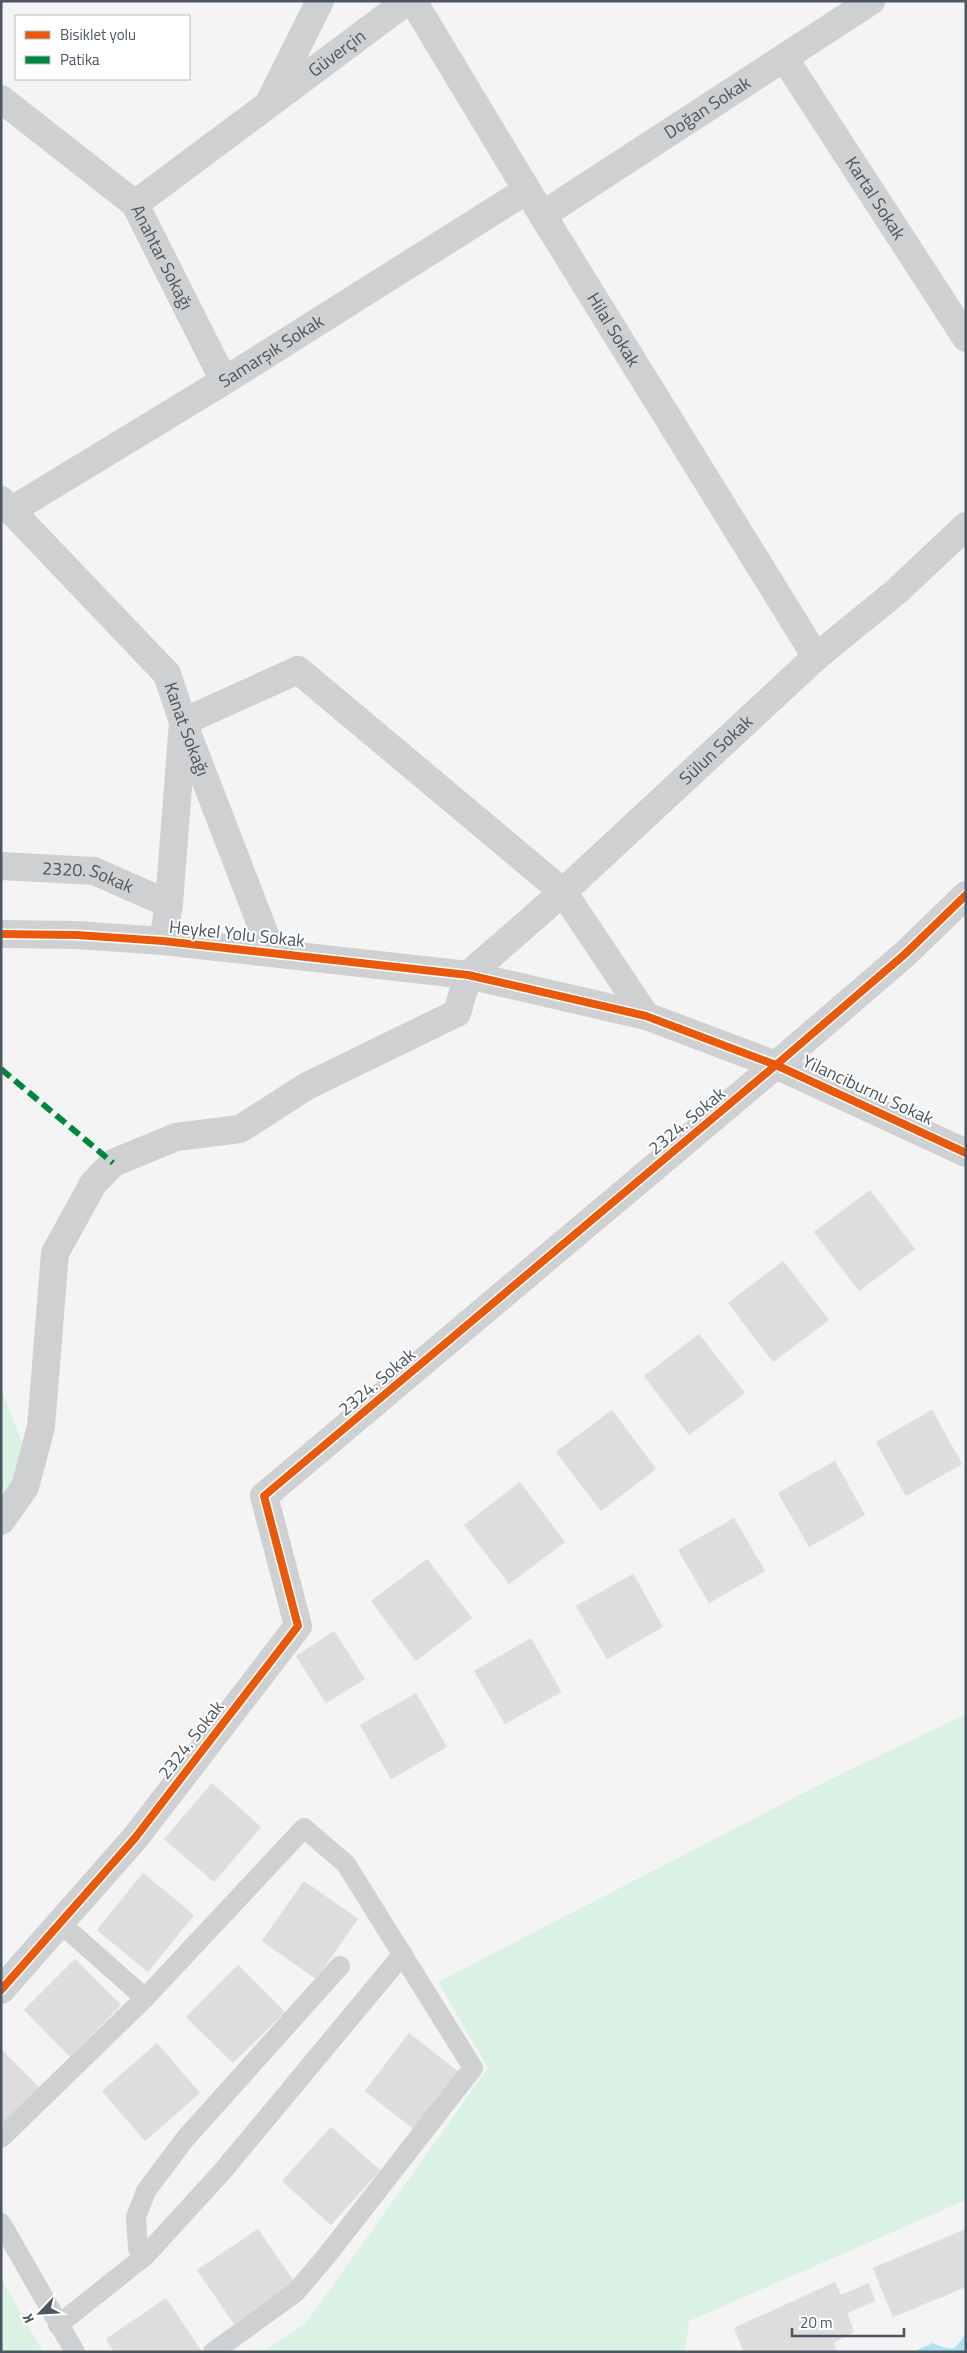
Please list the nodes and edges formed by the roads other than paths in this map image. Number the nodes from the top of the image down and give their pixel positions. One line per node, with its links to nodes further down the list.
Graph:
1 (320, 1): 7 (street, Güverçin)
2 (407, 1): 7 (street, Güverçin)
3 (413, 1): 8 (street, Hilal Sokak)
4 (872, 1): 5 (street, Doğan Sokak)
5 (785, 59): 10 (street, Doğan Sokak); 11 (street, Kartal Sokak)
6 (1, 99): 9 (street, Anahtar Sokağı)
7 (268, 105): 9 (street, Güverçin)
8 (526, 190): 10 (street, Hilal Sokak); 12 (street, Samarşık Sokak)
9 (135, 204): 12 (street, Anahtar Sokağı)
10 (544, 214): 15 (street, Hilal Sokak)
11 (966, 338)
12 (224, 382): 13 (street, Samarşık Sokak)
13 (7, 505): 16 (street, Kanat Sokağı)
14 (966, 526): 15 (street, Sülun Sokak)
15 (816, 657): 18 (street, Sülun Sokak)
16 (183, 722): 18 (street); 20 (street); 23 (street, Kanat Sokağı)
17 (1, 866): 20 (street, 2320. Sokak)
18 (563, 892): 24 (street, Sülun Sokak); 25 (street)
19 (966, 895): 26 (street, 2324. Sokak)
20 (169, 904): 22 (street)
21 (1, 934): 22 (street, Heykel Yolu Sokak)
22 (163, 941): 23 (street, Heykel Yolu Sokak)
23 (272, 953): 24 (street, Heykel Yolu Sokak)
24 (468, 975): 25 (street, Yilanciburnu Sokak); 28 (street)
25 (646, 1016): 26 (street, Yilanciburnu Sokak)
26 (776, 1065): 27 (street, Yilanciburnu Sokak); 29 (street, 2324. Sokak)
27 (966, 1153)
28 (1, 1521)
29 (60, 1923): 32 (street, 2324. Sokak); 33 (lane)
30 (403, 1954): 33 (lane); 36 (lane); 39 (lane)
31 (340, 1966): 36 (lane)
32 (1, 1990)
33 (145, 1998): 34 (lane)
34 (1, 2138)
35 (1, 2223): 37 (lane)
36 (145, 2256): 37 (lane)
37 (58, 2325): 38 (lane)
38 (75, 2352)
39 (213, 2352)

